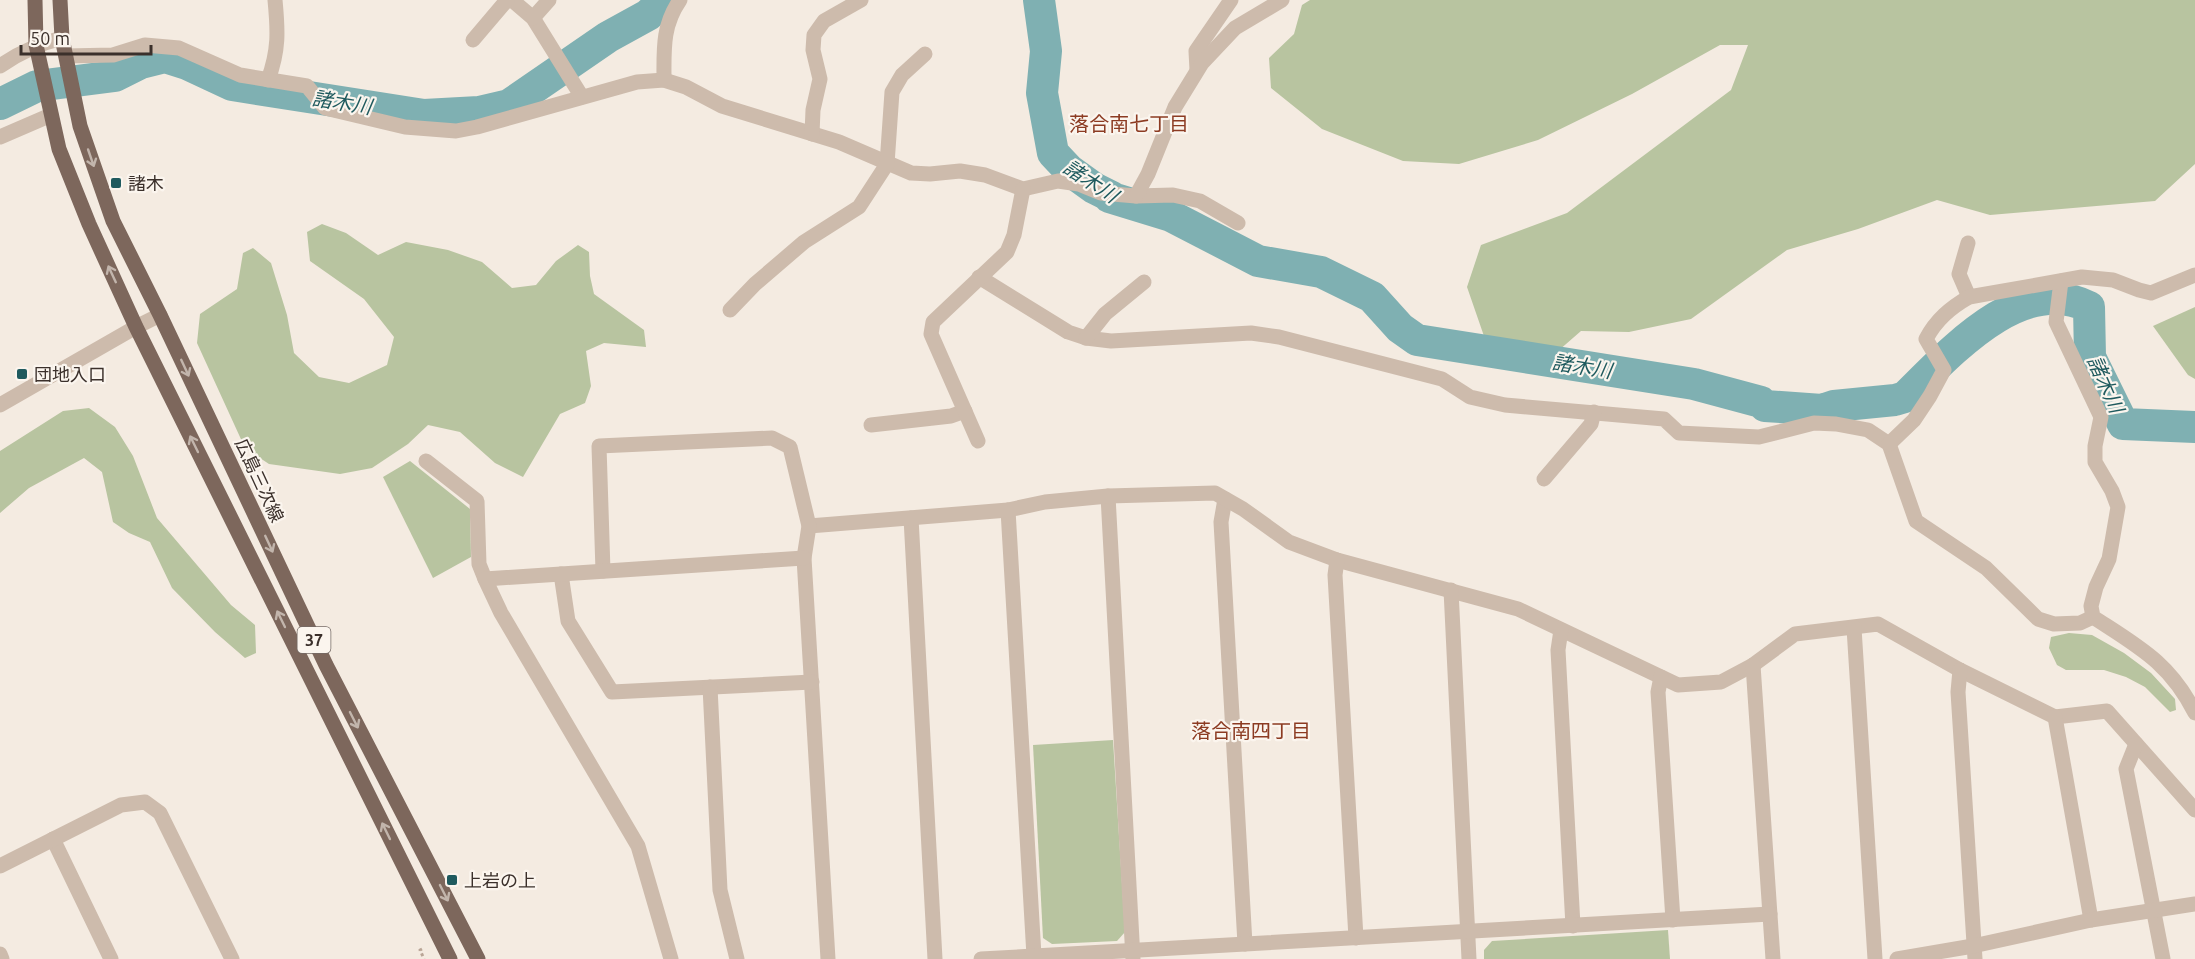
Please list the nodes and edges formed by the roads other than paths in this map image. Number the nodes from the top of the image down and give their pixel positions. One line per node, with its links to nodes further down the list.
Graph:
1 (35, 0): 14 (main road, 37)
2 (60, 0): 12 (main road, 広島三次線 / 37)
3 (275, 0): 19 (street)
4 (507, 0): 13 (street)
5 (512, 0): 11 (street)
6 (549, 0): 11 (street)
7 (680, 0): 20 (street)
8 (861, 0): 23 (street)
9 (1231, 0): 18 (street)
10 (1282, 0): 18 (street)
11 (533, 18): 21 (street)
12 (62, 38): 14 (street); 16 (main road, 広島三次線 / 37)
13 (473, 40)
14 (36, 45): 17 (street); 22 (main road, 37)
15 (925, 54): 25 (street)
16 (67, 60): 19 (street); 36 (main road, 広島三次線 / 37, one-way to 36)
17 (0, 66)
18 (1197, 70): 27 (street)
19 (268, 80): 21 (street)
20 (664, 80): 21 (street); 23 (street)
21 (582, 97)
22 (51, 111): 24 (street); 37 (main road, 37, one-way to 22)
23 (812, 134): 25 (street)
24 (0, 138)
25 (887, 164): 26 (street); 35 (street)
26 (1023, 189): 27 (street); 31 (street)
27 (1136, 195): 28 (street)
28 (1238, 223)
29 (1968, 243): 34 (street)
30 (2195, 275): 32 (street)
31 (979, 277): 38 (street); 40 (street)
32 (2061, 281): 34 (street); 58 (street)
33 (1144, 282): 38 (street)
34 (1970, 297): 44 (street)
35 (730, 310)
36 (160, 315): 37 (street); 89 (main road, 広島三次線 / 37, one-way to 89)
37 (136, 327): 39 (street); 88 (main road, 37, one-way to 37)
38 (1086, 338): 41 (street)
39 (0, 405)
40 (965, 411): 42 (street); 43 (street)
41 (1594, 412): 44 (street); 46 (street)
42 (871, 425)
43 (978, 441)
44 (1889, 444): 58 (street)
45 (426, 461): 56 (street)
46 (1544, 479)
47 (1108, 496): 48 (street); 49 (street); 83 (street)
48 (1225, 499): 53 (street); 80 (street)
49 (1008, 510): 50 (street); 84 (street)
50 (911, 518): 51 (street); 93 (street)
51 (808, 526): 52 (street); 54 (street)
52 (804, 558): 54 (street); 64 (street)
53 (1337, 560): 57 (street); 79 (street)
54 (603, 571): 55 (street)
55 (561, 574): 56 (street); 65 (street)
56 (486, 579): 90 (street)
57 (1451, 590): 60 (street); 78 (street)
58 (2093, 617): 66 (street)
59 (1854, 628): 61 (street); 62 (street); 97 (street)
60 (1561, 630): 63 (street); 77 (street)
61 (1753, 665): 63 (street); 74 (street)
62 (1960, 670): 67 (street); 81 (street)
63 (1660, 677): 75 (street)
64 (812, 682): 65 (street); 92 (street)
65 (710, 687): 91 (street)
66 (2195, 713)
67 (2055, 717): 68 (street); 76 (street)
68 (2136, 744): 69 (street); 73 (street)
69 (2195, 810)
70 (53, 839): 71 (street); 86 (street); 87 (street)
71 (0, 866)
72 (2195, 904): 73 (street)
73 (2153, 910): 76 (street); 99 (street)
74 (1770, 914): 75 (street); 96 (street)
75 (1673, 920): 77 (street)
76 (2091, 920): 81 (street)
77 (1573, 926): 78 (street)
78 (1468, 932): 79 (street); 95 (street)
79 (1356, 938): 80 (street)
80 (1245, 944): 83 (street)
81 (1974, 952): 98 (street)
82 (0, 954): 85 (street)
83 (1133, 954): 84 (street)
84 (1034, 956): 94 (street)
85 (2, 959)
86 (111, 959)
87 (232, 959)
88 (450, 959)
89 (478, 959)
90 (671, 959)
91 (737, 959)
92 (828, 959)
93 (934, 959)
94 (981, 959)
95 (1469, 959)
96 (1773, 959)
97 (1875, 959)
98 (1897, 959)
99 (2163, 959)

